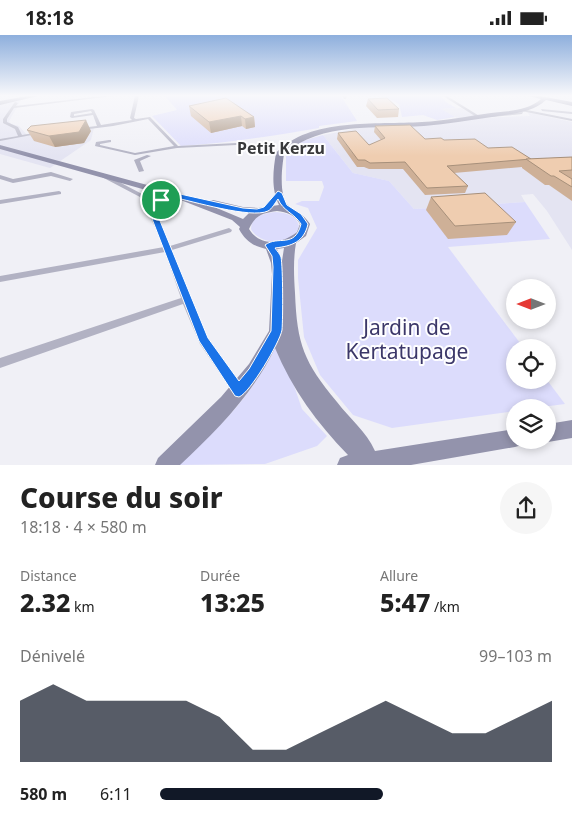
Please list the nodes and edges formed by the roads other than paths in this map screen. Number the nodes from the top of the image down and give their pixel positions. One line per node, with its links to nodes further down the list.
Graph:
1 (7, 116): 11 (street)
2 (94, 116): 8 (street)
3 (132, 116): 6 (street)
4 (482, 116): 16 (main road)
5 (544, 116): 7 (street)
6 (135, 120): 8 (street); 14 (street)
7 (572, 121)
8 (100, 127): 9 (street)
9 (71, 130)
10 (42, 133): 11 (street)
11 (20, 136): 12 (street)
12 (2, 140)
13 (109, 141): 14 (street)
14 (177, 147): 16 (street); 17 (street)
15 (2, 148): 18 (main road)
16 (280, 153): 22 (main road)
17 (141, 171)
18 (102, 175): 23 (main road); 25 (street)
19 (0, 177): 20 (street)
20 (70, 179)
21 (59, 193): 27 (street)
22 (278, 193): 28 (main road); 29 (main road)
23 (171, 194): 24 (main road); 26 (street)
24 (181, 197): 29 (main road); 31 (main road)
25 (146, 200): 26 (street); 30 (street)
26 (159, 201): 30 (street)
27 (0, 203)
28 (287, 209): 29 (main road); 33 (main road)
29 (262, 210): 31 (main road)
30 (152, 211): 35 (street)
31 (244, 225): 34 (main road)
32 (230, 231): 35 (street)
33 (291, 242): 34 (main road); 44 (main road)
34 (269, 245): 38 (main road)
35 (168, 249): 36 (street); 37 (street)
36 (0, 279)
37 (186, 300): 39 (street); 40 (street)
38 (276, 331): 40 (main road); 44 (main road)
39 (0, 363)
40 (239, 391): 45 (main road)
41 (572, 429): 42 (main road)
42 (556, 432)
43 (506, 439): 44 (main road)
44 (369, 462): 46 (main road)
45 (165, 465)
46 (347, 465)

